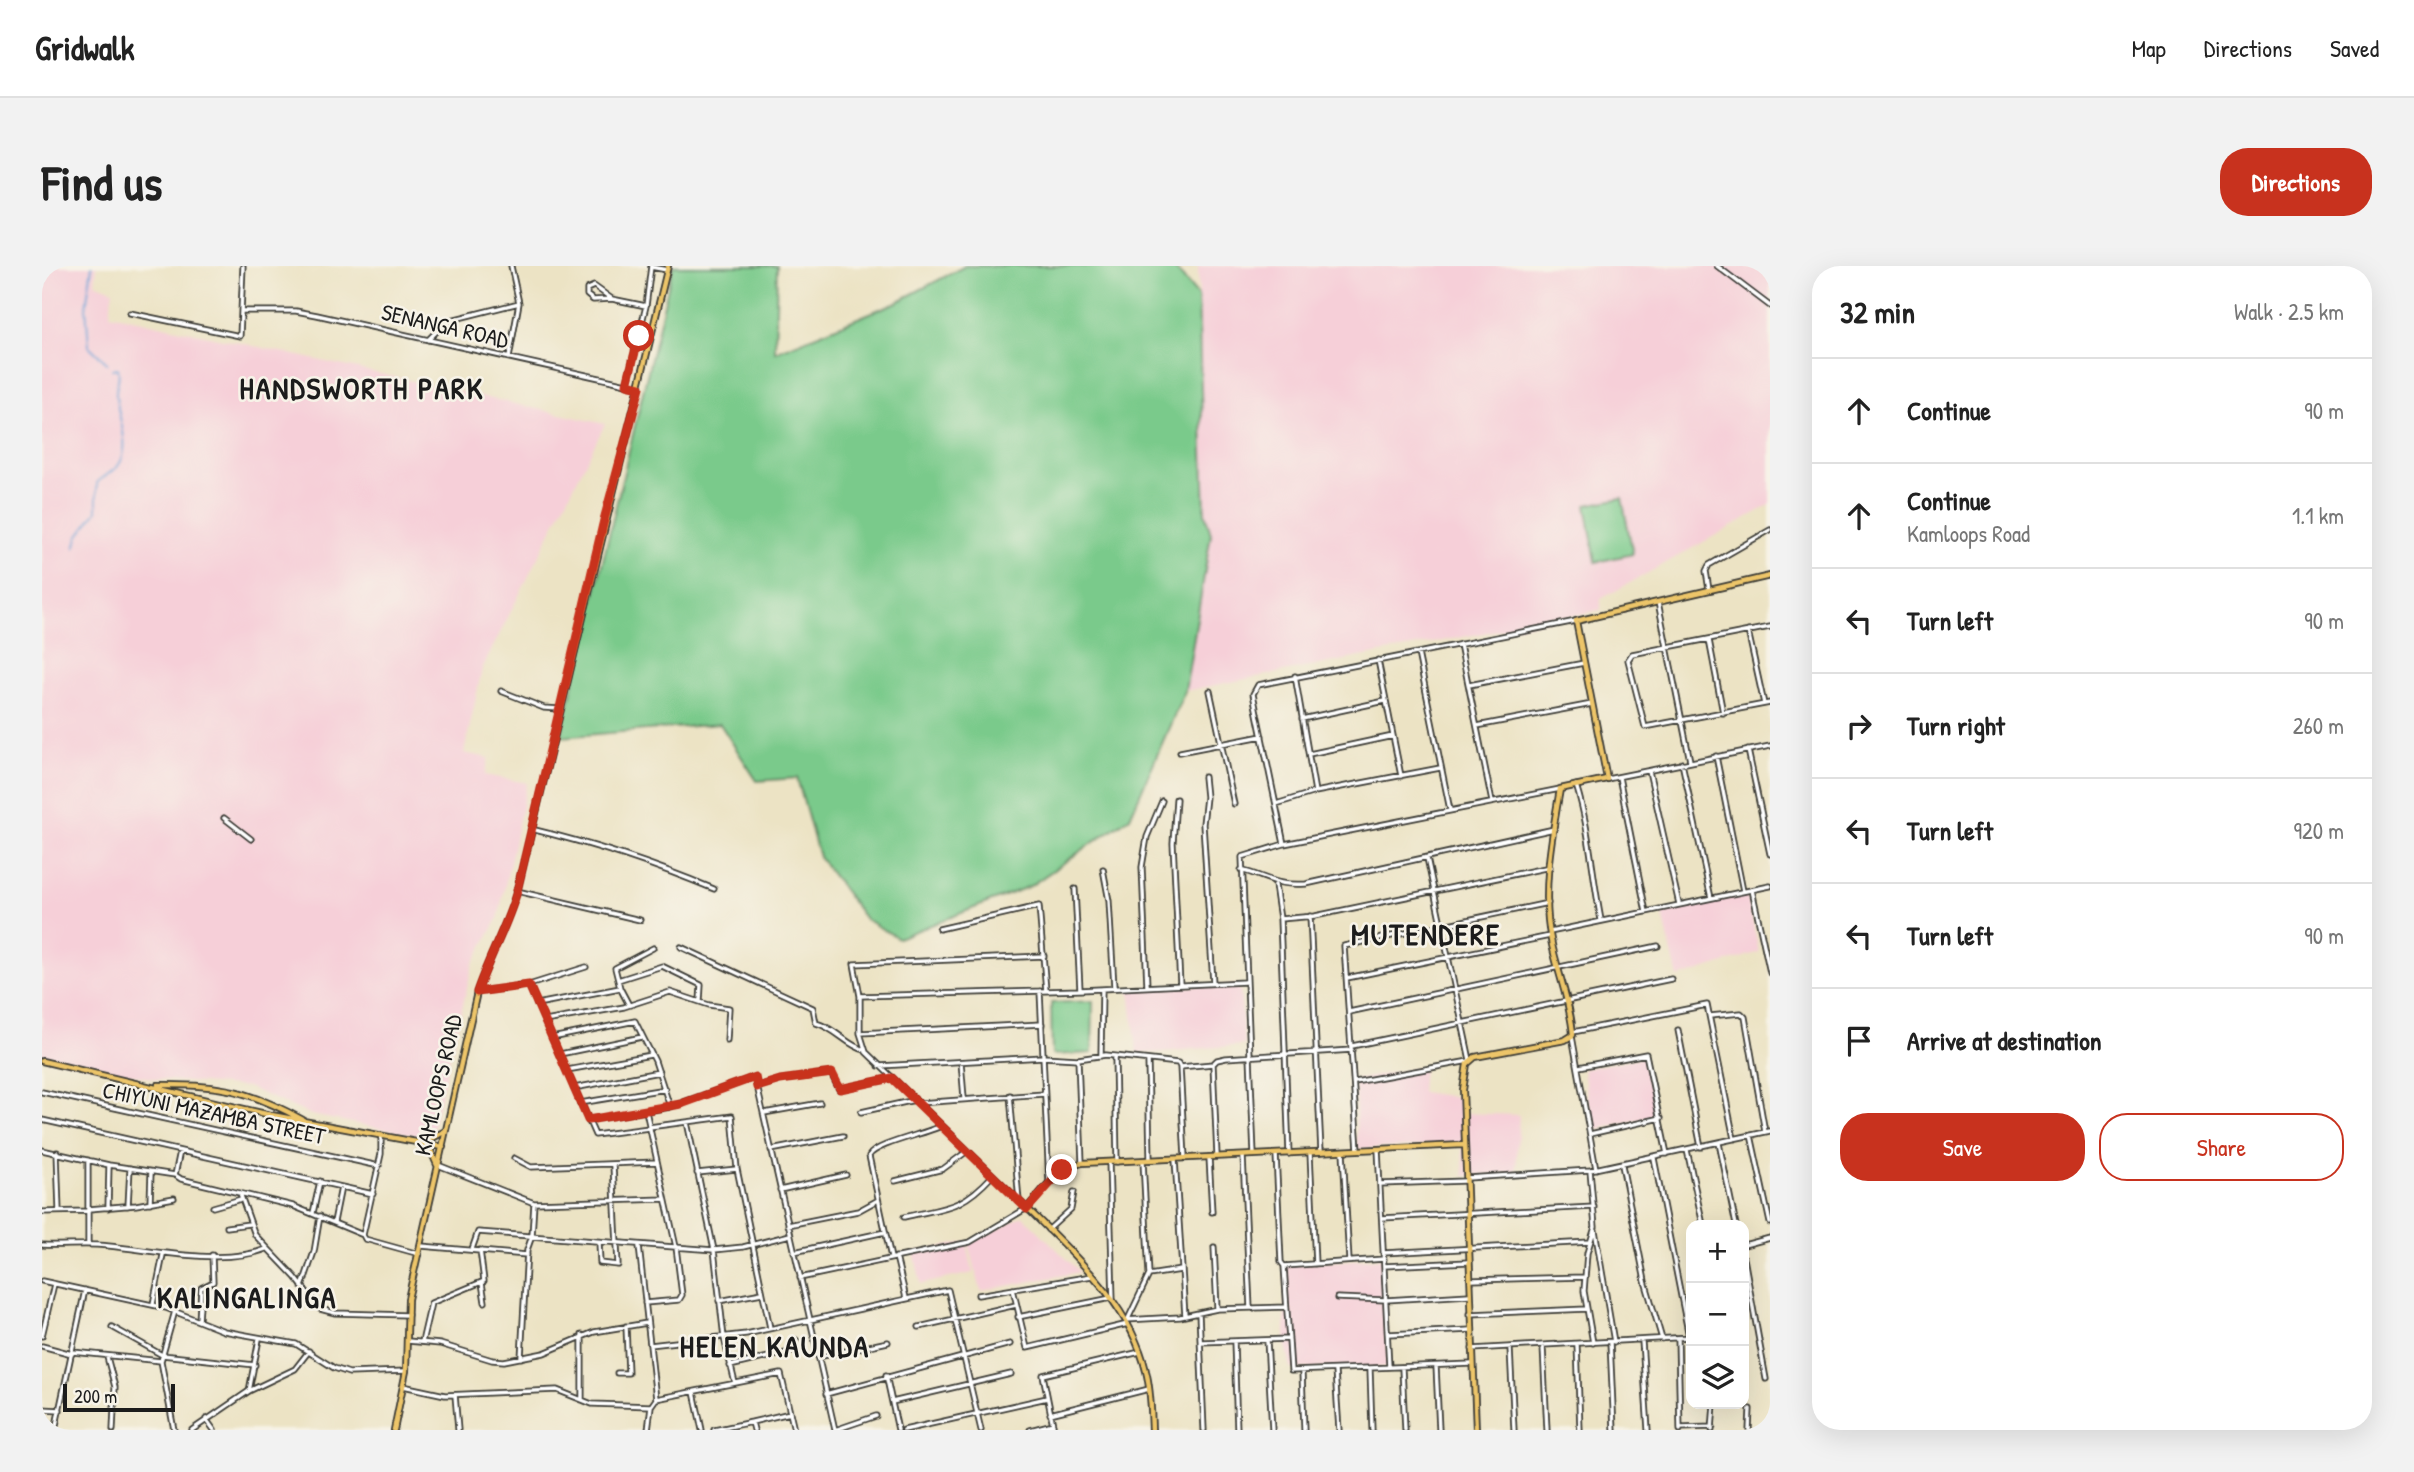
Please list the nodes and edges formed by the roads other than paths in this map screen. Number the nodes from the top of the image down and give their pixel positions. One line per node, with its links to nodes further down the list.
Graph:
1 (46, 266): 7 (street)
2 (243, 266): 12 (street)
3 (511, 266): 9 (street)
4 (651, 266): 6 (street); 10 (street)
5 (1717, 266): 11 (street)
6 (668, 268): 17 (main road, KAMLOOPS ROAD)
7 (42, 282)
8 (612, 299): 8 (street); 10 (street)
9 (519, 303): 14 (street); 15 (street)
10 (646, 306): 16 (street)
11 (1770, 306)
12 (242, 311): 13 (street); 14 (street, SENANGA ROAD)
13 (130, 313)
14 (428, 340): 15 (street, SENANGA ROAD)
15 (509, 358): 16 (street, SENANGA ROAD)
16 (627, 384): 17 (street, SENANGA ROAD)
17 (640, 387): 39 (main road, KAMLOOPS ROAD)
18 (1770, 530): 20 (street)
19 (1770, 576): 20 (main road)
20 (1709, 590): 21 (main road)
21 (1658, 602): 22 (main road); 27 (street)
22 (1576, 621): 26 (street); 30 (main road)
23 (1770, 627): 24 (street)
24 (1748, 631): 25 (street); 38 (street)
25 (1709, 640): 27 (street); 40 (street)
26 (1461, 644): 28 (street); 32 (street)
27 (1667, 648): 42 (street); 42 (street)
28 (1418, 653): 29 (street); 54 (street)
29 (1378, 660): 31 (street); 35 (street)
30 (1584, 663): 32 (street); 37 (main road)
31 (1295, 676): 41 (street); 44 (street)
32 (1469, 685): 43 (street)
33 (501, 691): 39 (street)
34 (1210, 691): 46 (street)
35 (1386, 701): 41 (street); 45 (street)
36 (1770, 703): 38 (street)
37 (1592, 704): 43 (street); 59 (main road)
38 (1764, 704): 40 (street)
39 (560, 709): 71 (main road, KAMLOOPS ROAD)
40 (1723, 713): 42 (street)
41 (1302, 719): 50 (street)
42 (1682, 721): 52 (street)
43 (1477, 726): 65 (street)
44 (1262, 736): 46 (street); 67 (street)
45 (1393, 736): 50 (street); 56 (street)
46 (1220, 744): 49 (street); 66 (street)
47 (1770, 746): 48 (street)
48 (1748, 750): 51 (street); 74 (street)
49 (1180, 752)
50 (1309, 754): 62 (street)
51 (1716, 756): 52 (street); 86 (street)
52 (1690, 761): 53 (street)
53 (1682, 763): 55 (street); 87 (street)
54 (1440, 768): 56 (street); 68 (street)
55 (1649, 771): 58 (street); 89 (street)
56 (1401, 776): 62 (street)
57 (1204, 777): 111 (street)
58 (1619, 777): 59 (street); 90 (street)
59 (1607, 779): 60 (main road)
60 (1576, 785): 61 (main road); 94 (street)
61 (1560, 789): 65 (street); 70 (main road)
62 (1315, 792): 67 (street)
63 (1176, 799): 113 (street)
64 (1162, 801): 114 (street)
65 (1492, 802): 68 (street)
66 (1234, 804)
67 (1276, 804): 73 (street)
68 (1450, 810): 73 (street)
69 (224, 818): 72 (street)
70 (1554, 828): 75 (street); 76 (main road)
71 (531, 829): 81 (street); 84 (main road, KAMLOOPS ROAD)
72 (251, 839)
73 (1284, 844): 78 (street)
74 (1770, 854)
75 (1427, 858): 79 (street); 85 (street)
76 (1550, 867): 85 (street); 88 (main road)
77 (1103, 869): 115 (street)
78 (1241, 870): 79 (street); 110 (street)
79 (1275, 885): 92 (street)
80 (1770, 886): 83 (street)
81 (714, 889)
82 (1074, 889): 119 (street)
83 (1752, 890): 86 (street); 103 (street)
84 (517, 891): 93 (street); 122 (main road, KAMLOOPS ROAD)
85 (1434, 891): 91 (street); 95 (street)
86 (1743, 892): 87 (street)
87 (1711, 898): 89 (street)
88 (1548, 903): 95 (street); 97 (main road)
89 (1679, 904): 90 (street)
90 (1646, 912): 94 (street)
91 (1310, 916): 92 (street); 141 (street)
92 (1280, 919): 143 (street)
93 (640, 920)
94 (1602, 921): 97 (street)
95 (1442, 924): 102 (street); 107 (street)
96 (939, 929): 101 (street)
97 (1550, 934): 102 (street); 105 (main road)
98 (1658, 946): 105 (street)
99 (681, 947): 140 (street)
100 (653, 948): 109 (street)
101 (1044, 956): 121 (street); 123 (street)
102 (1449, 957): 107 (street); 118 (street)
103 (1768, 958): 106 (street)
104 (586, 967): 112 (street)
105 (1558, 968): 118 (street); 124 (main road)
106 (1770, 973)
107 (1348, 978): 128 (street)
108 (1671, 979): 124 (street)
109 (618, 980): 116 (street); 125 (street)
110 (1245, 982): 111 (street); 147 (street)
111 (1213, 983): 113 (street)
112 (529, 985): 122 (street); 126 (street)
113 (1180, 985): 114 (street)
114 (1147, 986): 115 (street)
115 (1114, 987): 117 (street)
116 (620, 988): 126 (street); 127 (street)
117 (1102, 989): 119 (street); 145 (street)
118 (1456, 989): 128 (street); 131 (street)
119 (1080, 990): 121 (street)
120 (1040, 991): 121 (street); 123 (street); 132 (street)
121 (1046, 991)
122 (477, 992): 184 (main road, KAMLOOPS ROAD)
123 (860, 996): 134 (street)
124 (1565, 1000): 131 (street); 135 (main road)
125 (699, 1002): 127 (street); 138 (street)
126 (537, 1004): 130 (street)
127 (629, 1005): 130 (street)
128 (1349, 1012): 139 (street)
129 (1710, 1016): 135 (street); 185 (street); 190 (street)
130 (545, 1021): 137 (street)
131 (1463, 1022): 139 (street); 152 (street)
132 (1042, 1024): 134 (street); 148 (street)
133 (1678, 1030): 195 (street)
134 (860, 1033): 140 (street)
135 (1573, 1034): 152 (main road); 157 (street)
136 (642, 1037): 137 (street); 142 (street); 144 (street)
137 (552, 1038): 142 (street)
138 (727, 1040)
139 (1352, 1048): 141 (street); 161 (street)
140 (865, 1050): 155 (street)
141 (1317, 1053): 143 (street); 205 (street)
142 (560, 1054): 158 (street)
143 (1284, 1054): 147 (street); 208 (street)
144 (652, 1055): 158 (street); 159 (street)
145 (1101, 1056): 146 (street); 149 (street)
146 (1115, 1056): 150 (street); 223 (street)
147 (1248, 1056): 154 (street); 210 (street)
148 (1043, 1057): 149 (street); 153 (street); 167 (street)
149 (1078, 1059): 224 (street)
150 (1148, 1060): 156 (street); 220 (street)
151 (42, 1061): 162 (main road)
152 (1469, 1061): 161 (street); 193 (main road)
153 (961, 1062): 155 (street); 169 (street)
154 (1213, 1064): 156 (street); 213 (street)
155 (879, 1066): 160 (street)
156 (1181, 1067): 215 (street)
157 (1579, 1067): 177 (street); 186 (street)
158 (567, 1070): 164 (street)
159 (659, 1072): 164 (street); 165 (street)
160 (892, 1078): 163 (street); 170 (street)
161 (1355, 1082): 199 (street)
162 (150, 1085): 180 (main road); 180 (main road)
163 (757, 1087): 173 (street); 176 (street)
164 (574, 1088): 171 (street)
165 (665, 1089): 171 (street); 173 (street)
166 (42, 1092): 228 (street, CHIYUNI MAZAMBA STREET)
167 (1044, 1094): 168 (street); 243 (street)
168 (1010, 1095): 169 (street); 255 (street)
169 (964, 1098): 170 (street)
170 (917, 1101): 175 (street); 182 (street)
171 (580, 1103): 179 (street)
172 (820, 1104): 176 (street)
173 (670, 1107): 174 (street)
174 (646, 1111): 179 (street); 183 (street)
175 (861, 1112)
176 (764, 1114): 198 (street)
177 (1661, 1118): 186 (street); 209 (street)
178 (42, 1120): 201 (street)
179 (588, 1120): 183 (street)
180 (306, 1122): 188 (main road)
181 (687, 1122): 183 (street); 231 (street); 235 (street)
182 (941, 1126): 204 (street); 253 (street)
183 (649, 1127): 221 (street)
184 (447, 1129): 191 (main road); 194 (main road, KAMLOOPS ROAD)
185 (1768, 1131): 187 (street)
186 (1590, 1133): 232 (street)
187 (1751, 1135): 190 (street); 275 (street)
188 (381, 1136): 191 (main road); 228 (street)
189 (843, 1136): 198 (street)
190 (1734, 1139): 192 (street)
191 (419, 1143): 194 (main road); 236 (main road)
192 (1719, 1143): 195 (street); 273 (street)
193 (1463, 1145): 196 (main road); 240 (main road)
194 (443, 1147): 229 (main road, KAMLOOPS ROAD)
195 (1701, 1147): 200 (street)
196 (1378, 1149): 199 (main road); 244 (street)
197 (42, 1150): 203 (street)
198 (771, 1150): 246 (street)
199 (1358, 1150): 202 (main road)
200 (1688, 1150): 209 (street); 272 (street)
201 (180, 1151): 237 (street); 241 (street)
202 (1343, 1151): 205 (main road); 310 (street)
203 (57, 1152): 218 (street); 264 (street)
204 (966, 1152): 239 (street); 242 (street)
205 (1321, 1152): 206 (main road)
206 (1310, 1153): 208 (main road); 312 (street)
207 (1276, 1154): 208 (main road); 210 (main road); 313 (street)
208 (1289, 1154)
209 (1667, 1154): 216 (street)
210 (1254, 1155): 211 (main road)
211 (1242, 1156): 213 (main road); 341 (street)
212 (1209, 1157): 213 (main road); 215 (main road); 266 (street)
213 (1217, 1157)
214 (514, 1158): 226 (street)
215 (1185, 1158): 217 (main road)
216 (1654, 1158): 227 (street); 350 (street)
217 (1175, 1159): 220 (main road); 315 (street)
218 (88, 1160): 225 (street); 263 (street)
219 (1143, 1161): 220 (main road); 223 (main road); 316 (street)
220 (1150, 1161)
221 (657, 1162): 226 (street); 252 (street)
222 (1110, 1162): 223 (main road); 224 (main road); 333 (street)
223 (1117, 1162)
224 (1082, 1163): 243 (main road)
225 (109, 1165): 230 (street); 261 (street)
226 (613, 1165): 254 (street)
227 (1622, 1165): 232 (street); 369 (street)
228 (379, 1166): 249 (street)
229 (438, 1166): 236 (main road, KAMLOOPS ROAD); 257 (street)
230 (130, 1168): 234 (street); 258 (street)
231 (737, 1169): 235 (street); 292 (street)
232 (1596, 1169): 233 (street)
233 (1590, 1170): 240 (street); 260 (street)
234 (151, 1172): 237 (street); 256 (street)
235 (697, 1173): 301 (street)
236 (436, 1174): 293 (main road, KAMLOOPS ROAD)
237 (175, 1175): 247 (street)
238 (845, 1175): 246 (street)
239 (992, 1176): 255 (street); 270 (street)
240 (1465, 1180): 244 (street); 268 (main road)
241 (320, 1181): 245 (street); 267 (street)
242 (895, 1181)
243 (1049, 1182): 262 (main road)
244 (1380, 1184): 271 (street)
245 (341, 1186): 249 (street); 274 (street)
246 (780, 1190): 277 (street)
247 (240, 1192): 251 (street); 267 (street)
248 (1074, 1192): 280 (street)
249 (373, 1194): 282 (street)
250 (174, 1198): 256 (street)
251 (241, 1199): 259 (street); 276 (street)
252 (666, 1199): 254 (street); 295 (street)
253 (878, 1200): 277 (street); 281 (street)
254 (614, 1201): 257 (street); 288 (street)
255 (1018, 1201): 262 (street)
256 (150, 1203): 258 (street)
257 (534, 1203): 284 (street)
258 (128, 1206): 261 (street)
259 (213, 1207)
260 (1594, 1207): 268 (street); 279 (street)
261 (108, 1208): 263 (street)
262 (1027, 1209): 280 (main road); 308 (street)
263 (89, 1210): 264 (street); 291 (street)
264 (59, 1211): 265 (street)
265 (42, 1212)
266 (1212, 1212)
267 (313, 1213): 269 (street)
268 (1466, 1215): 271 (street); 297 (main road)
269 (320, 1216): 274 (street); 325 (street)
270 (904, 1217)
271 (1382, 1219): 303 (street)
272 (1702, 1220)
273 (1735, 1220)
274 (334, 1222): 282 (street)
275 (1770, 1223)
276 (249, 1224): 278 (street); 298 (street)
277 (788, 1226): 283 (street)
278 (227, 1227)
279 (1595, 1229): 287 (street); 378 (street)
280 (1048, 1230): 317 (main road)
281 (885, 1231): 302 (street); 308 (street)
282 (363, 1235): 305 (street)
283 (790, 1235): 292 (street); 302 (street)
284 (532, 1236): 286 (street); 299 (street); 307 (street)
285 (1770, 1238): 289 (street)
286 (599, 1242): 288 (street); 288 (street)
287 (1590, 1242): 297 (street); 318 (street)
288 (620, 1244): 294 (street)
289 (1749, 1244)
290 (42, 1245): 291 (street)
291 (88, 1245): 304 (street)
292 (752, 1245): 301 (street); 328 (street)
293 (421, 1246): 299 (street); 305 (main road, KAMLOOPS ROAD)
294 (639, 1246): 295 (street); 337 (street)
295 (676, 1247): 301 (street); 337 (street)
296 (1214, 1247): 342 (street)
297 (1468, 1247): 303 (street); 311 (main road)
298 (266, 1249): 306 (street); 325 (street)
299 (472, 1249): 300 (street)
300 (480, 1250): 307 (street); 322 (street)
301 (714, 1251): 335 (street)
302 (794, 1252): 319 (street)
303 (1383, 1253): 309 (street)
304 (163, 1254): 306 (street); 338 (street)
305 (419, 1254): 347 (main road, KAMLOOPS ROAD)
306 (212, 1255): 354 (street)
307 (527, 1255): 394 (street)
308 (893, 1257): 319 (street); 331 (street)
309 (1384, 1259): 310 (street); 314 (street)
310 (1349, 1262): 312 (street)
311 (1468, 1262): 314 (street); 320 (main road)
312 (1315, 1264): 313 (street)
313 (1284, 1266): 340 (street)
314 (1384, 1266): 334 (street)
315 (1181, 1269): 316 (street); 348 (street)
316 (1149, 1275): 353 (street)
317 (1093, 1276): 326 (street); 333 (main road)
318 (1585, 1277): 320 (street); 343 (street)
319 (800, 1278): 352 (street)
320 (1469, 1280): 330 (main road)
321 (42, 1281): 324 (street)
322 (482, 1283): 336 (street); 375 (street)
323 (1749, 1283): 409 (street)
324 (54, 1284): 327 (street); 363 (street)
325 (302, 1287): 347 (street)
326 (1013, 1289): 329 (street); 339 (street)
327 (85, 1290): 338 (street); 389 (street)
328 (762, 1293): 335 (street); 359 (street)
329 (978, 1295)
330 (1469, 1295): 334 (street); 346 (main road)
331 (906, 1298): 351 (street); 352 (street)
332 (1337, 1298): 334 (street)
333 (1112, 1299): 349 (street); 353 (main road)
334 (1386, 1300): 361 (street)
335 (719, 1301): 365 (street)
336 (485, 1302)
337 (645, 1303): 355 (street)
338 (153, 1304): 344 (street)
339 (1016, 1305): 349 (street); 351 (street)
340 (1286, 1307): 341 (street); 368 (street)
341 (1250, 1308): 342 (street)
342 (1217, 1309): 345 (street)
343 (1587, 1309): 346 (street); 379 (street)
344 (175, 1311): 354 (street); 390 (street)
345 (1199, 1312): 348 (street); 377 (street)
346 (1470, 1314): 360 (main road)
347 (408, 1315): 372 (main road, KAMLOOPS ROAD)
348 (1185, 1316): 353 (street)
349 (1018, 1317): 353 (street)
350 (1686, 1317)
351 (956, 1318): 358 (street); 391 (street)
352 (810, 1320): 359 (street); 393 (street)
353 (1127, 1321): 388 (main road)
354 (199, 1322): 367 (street)
355 (647, 1323): 356 (street); 382 (street)
356 (626, 1326): 362 (street); 406 (street)
357 (112, 1327): 390 (street)
358 (919, 1327)
359 (770, 1328): 365 (street)
360 (1471, 1330): 361 (street); 386 (main road)
361 (1388, 1334): 400 (street)
362 (582, 1335): 394 (street); 420 (street)
363 (42, 1336)
364 (1686, 1337): 366 (street)
365 (724, 1338): 382 (street); 398 (street)
366 (1678, 1338): 369 (street); 435 (street)
367 (259, 1339): 387 (street); 397 (street)
368 (1288, 1339): 371 (street); 405 (street)
369 (1661, 1339): 374 (street)
370 (796, 1340): 398 (street)
371 (1267, 1340): 373 (street); 456 (street)
372 (408, 1341): 375 (street); 403 (main road, KAMLOOPS ROAD)
373 (1234, 1341): 377 (street); 455 (street)
374 (1642, 1341): 378 (street); 467 (street)
375 (422, 1342): 394 (street)
376 (888, 1342): 393 (street)
377 (1201, 1342): 454 (street)
378 (1612, 1342): 379 (street); 466 (street)
379 (1593, 1343): 381 (street)
380 (1010, 1344): 391 (street)
381 (1577, 1344): 384 (street); 465 (street)
382 (650, 1345): 419 (street)
383 (42, 1346): 389 (street)
384 (1543, 1347): 385 (street); 464 (street)
385 (1510, 1348): 386 (street); 463 (street)
386 (1472, 1349): 396 (main road)
387 (309, 1351): 403 (street); 414 (street)
388 (1140, 1352): 413 (main road); 418 (street)
389 (73, 1353): 392 (street); 424 (street)
390 (162, 1354): 395 (street); 397 (street)
391 (963, 1355): 408 (street); 411 (street)
392 (107, 1357): 395 (street); 437 (street)
393 (818, 1357): 416 (street)
394 (521, 1358)
395 (161, 1361): 438 (street)
396 (1472, 1364): 399 (street); 462 (main road)
397 (255, 1365): 414 (street)
398 (730, 1366): 410 (street)
399 (1436, 1366): 401 (street); 461 (street)
400 (1389, 1368): 401 (street); 402 (street)
401 (1402, 1368): 460 (street)
402 (1370, 1369): 404 (street); 459 (street)
403 (406, 1371): 412 (main road, KAMLOOPS ROAD)
404 (1335, 1371): 405 (street); 458 (street)
405 (1302, 1372): 457 (street)
406 (617, 1373)
407 (1011, 1374): 411 (street)
408 (886, 1375): 416 (street); 421 (street)
409 (1766, 1379)
410 (734, 1383): 415 (street); 427 (street)
411 (970, 1384): 421 (street); 428 (street)
412 (403, 1386): 417 (street); 441 (main road, KAMLOOPS ROAD)
413 (1149, 1389): 429 (street); 453 (main road)
414 (249, 1391): 431 (street)
415 (694, 1392): 419 (street); 444 (street)
416 (826, 1394): 448 (street)
417 (455, 1395): 420 (street); 442 (street)
418 (1047, 1398): 428 (street); 429 (street)
419 (656, 1399): 422 (street)
420 (582, 1400): 422 (street)
421 (892, 1402): 449 (street)
422 (651, 1406): 443 (street)
423 (42, 1409): 424 (street)
424 (60, 1409): 436 (street)
425 (1714, 1409): 434 (street)
426 (1750, 1409): 468 (street)
427 (790, 1413): 432 (street); 447 (street)
428 (977, 1414): 450 (street); 451 (street)
429 (1050, 1414): 433 (street)
430 (876, 1416): 448 (street)
431 (206, 1419): 439 (street); 440 (street)
432 (752, 1422): 445 (street); 446 (street)
433 (1054, 1427): 452 (street)
434 (1712, 1428): 435 (street)
435 (1680, 1429)
436 (55, 1430)
437 (113, 1430)
438 (174, 1430)
439 (192, 1430)
440 (214, 1430)
441 (394, 1430)
442 (457, 1430)
443 (648, 1430)
444 (702, 1430)
445 (714, 1430)
446 (754, 1430)
447 (794, 1430)
448 (835, 1430)
449 (898, 1430)
450 (904, 1430)
451 (981, 1430)
452 (1030, 1430)
453 (1152, 1430)
454 (1204, 1430)
455 (1237, 1430)
456 (1272, 1430)
457 (1304, 1430)
458 (1339, 1430)
459 (1372, 1430)
460 (1405, 1430)
461 (1439, 1430)
462 (1476, 1430)
463 (1514, 1430)
464 (1546, 1430)
465 (1580, 1430)
466 (1614, 1430)
467 (1648, 1430)
468 (1749, 1430)

